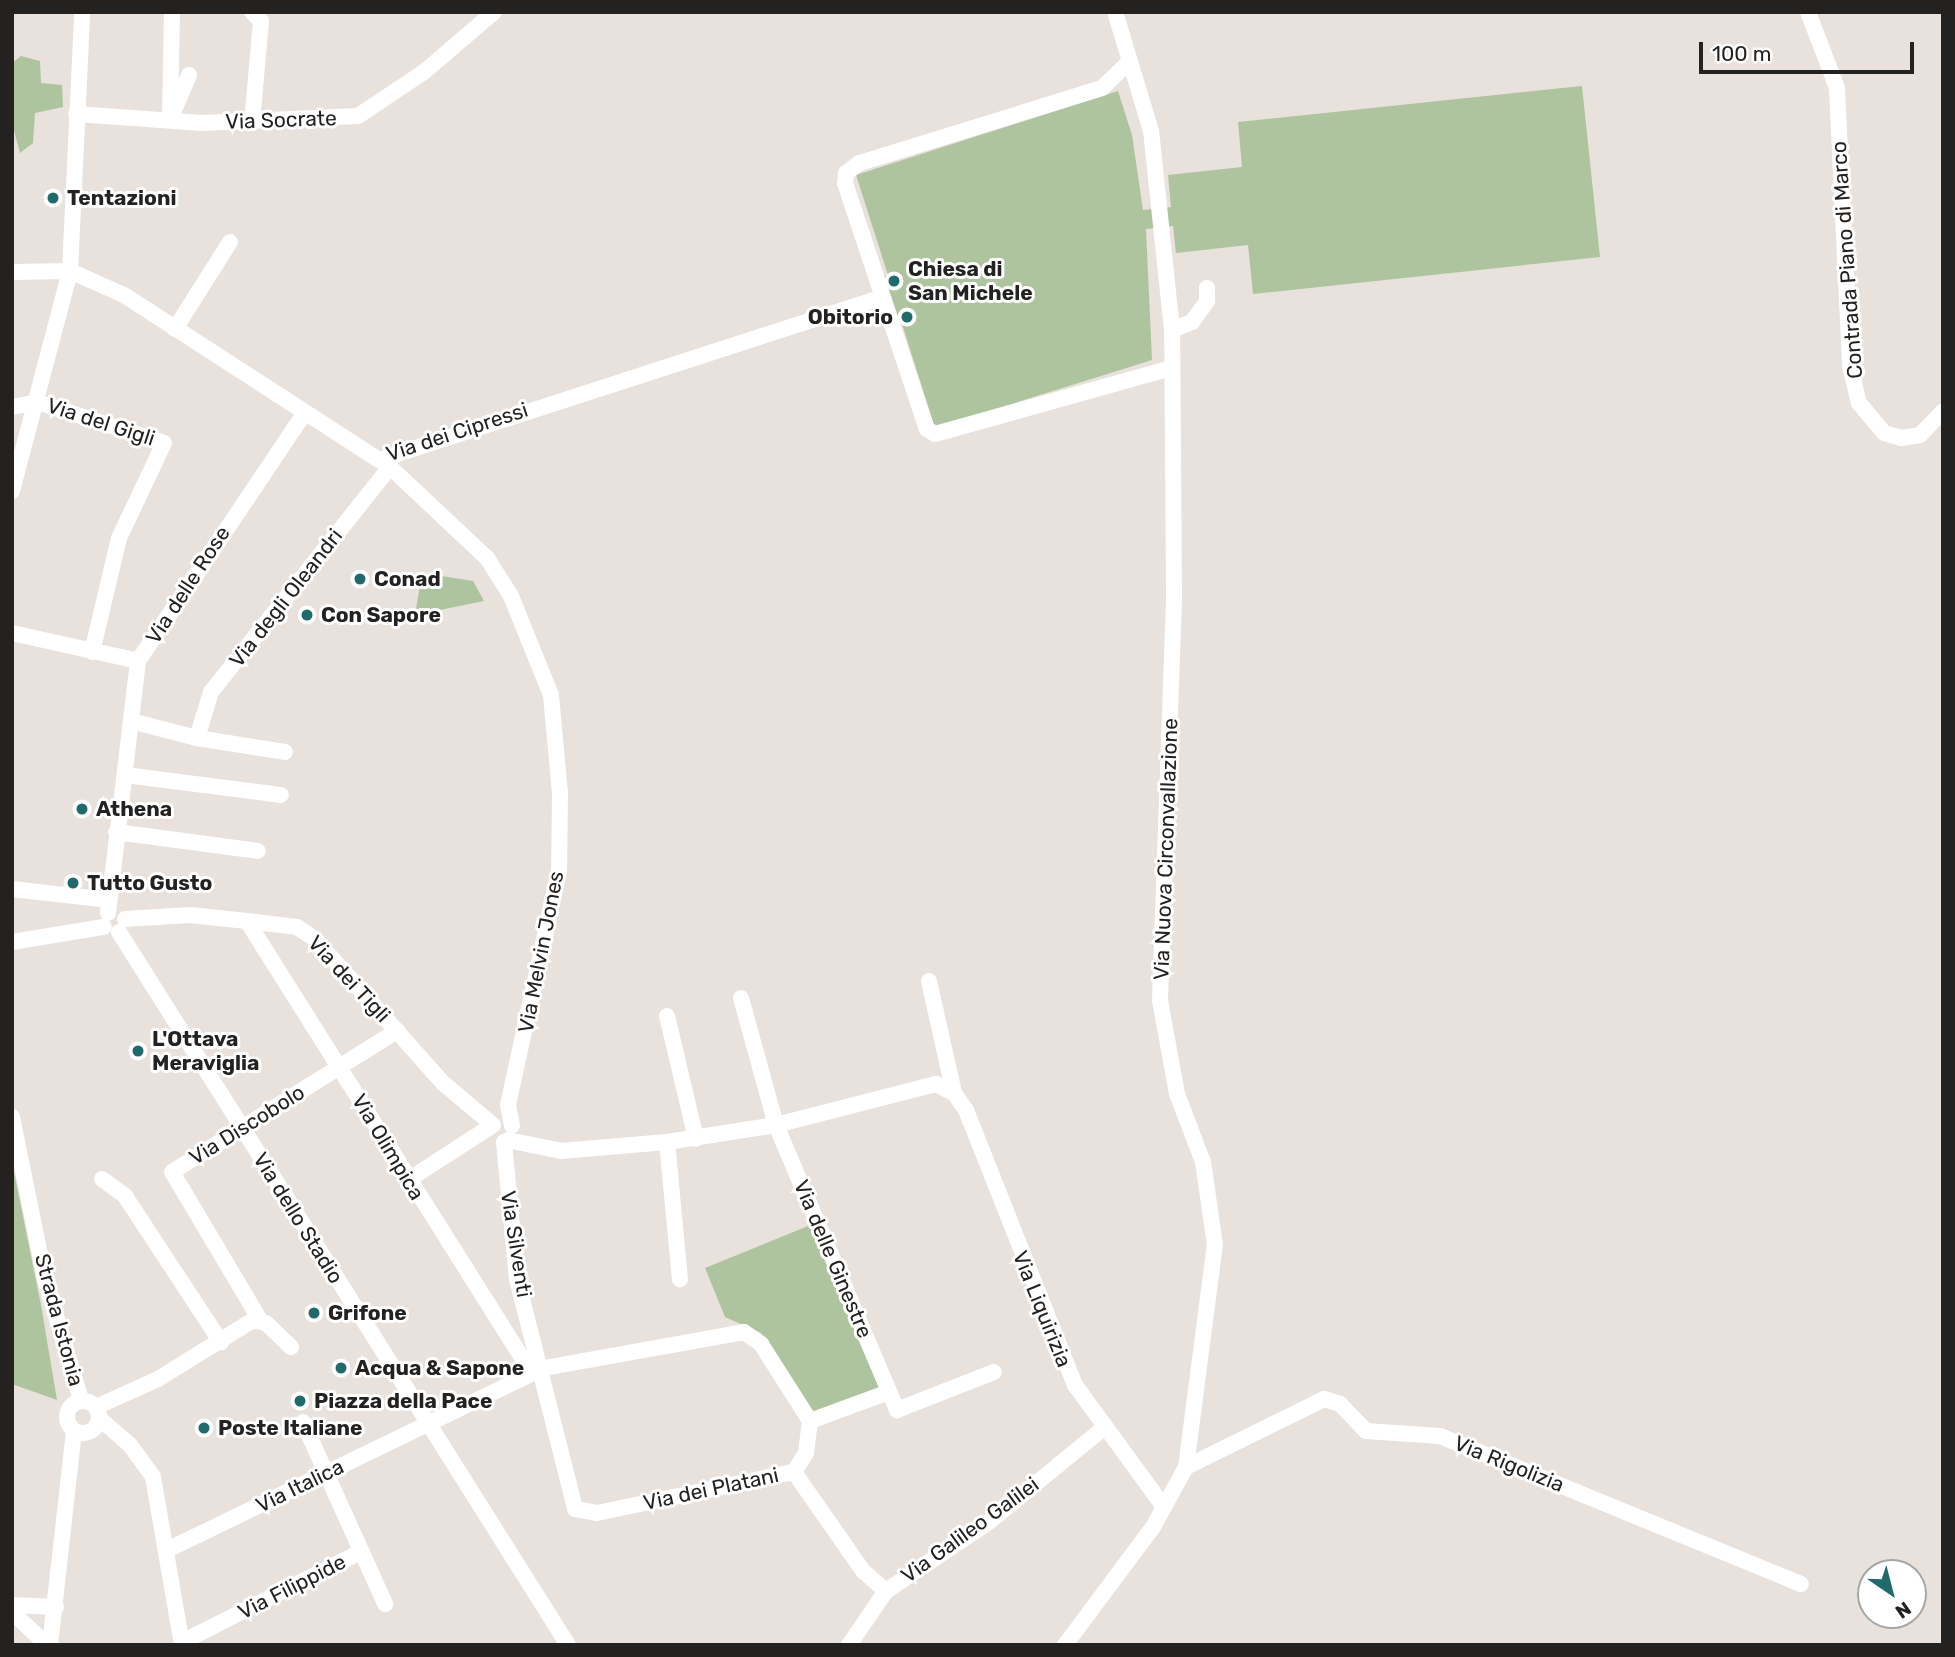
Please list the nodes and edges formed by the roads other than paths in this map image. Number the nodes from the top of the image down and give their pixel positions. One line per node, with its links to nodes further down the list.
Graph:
1 (70, 12): 8 (street)
2 (172, 12): 12 (street)
3 (252, 12): 13 (street)
4 (494, 12): 7 (street, Via Socrate)
5 (1115, 12): 9 (street, Via Nuova Circonvallazione)
6 (1808, 12): 24 (street, Contrada Piano di Marco)
7 (476, 18): 13 (street, Via Socrate)
8 (81, 20): 11 (street)
9 (1129, 62): 18 (street); 20 (street, Via Nuova Circonvallazione)
10 (189, 75): 12 (street)
11 (76, 114): 12 (street, Via Socrate); 15 (street)
12 (170, 120): 13 (street, Via Socrate)
13 (252, 122)
14 (230, 242): 19 (street)
15 (70, 271): 16 (street); 19 (street, Via dei Cipressi); 22 (street)
16 (12, 272)
17 (1207, 288): 20 (street)
18 (880, 298): 21 (street); 26 (street, Via dei Cipressi)
19 (175, 329): 25 (street, Via dei Cipressi)
20 (1172, 330): 21 (street, Via Nuova Circonvallazione)
21 (1172, 368): 69 (street, Via Nuova Circonvallazione)
22 (37, 402): 23 (street); 27 (street); 29 (street, Via del Gigli)
23 (12, 407)
24 (1943, 411)
25 (304, 414): 26 (street, Via dei Cipressi); 30 (street, Via delle Rose)
26 (385, 463): 32 (street, Via degli Oleandri); 51 (street, Via Melvin Jones)
27 (13, 485)
28 (12, 633): 29 (street)
29 (92, 652): 30 (street)
30 (138, 661): 31 (street, Via delle Rose)
31 (131, 721): 32 (street); 34 (street, Via delle Rose)
32 (197, 738): 33 (street)
33 (285, 752)
34 (125, 775): 35 (street); 36 (street, Via delle Rose)
35 (281, 796)
36 (116, 832): 37 (street); 39 (street, Via delle Rose)
37 (258, 852)
38 (12, 889): 39 (street)
39 (113, 918): 40 (street, Via dei Tigli); 41 (street); 50 (street, Via dello Stadio)
40 (247, 921): 45 (street, Via dei Tigli); 46 (street, Via Olimpica)
41 (12, 943)
42 (929, 981): 47 (street, Via Liquirizia)
43 (741, 998): 49 (street, Via delle Ginestre)
44 (667, 1016): 52 (street)
45 (397, 1031): 46 (street, Via Discobolo); 51 (street, Via dei Tigli)
46 (340, 1067): 50 (street, Via Discobolo); 55 (street, Via Olimpica)
47 (954, 1093): 49 (street); 67 (street, Via Liquirizia)
48 (12, 1117): 63 (street, Strada Istonia)
49 (776, 1125): 52 (street); 62 (street, Via delle Ginestre)
50 (243, 1128): 57 (street, Via Discobolo); 66 (street, Via dello Stadio)
51 (504, 1136): 53 (street); 55 (street); 60 (street, Via Silventi)
52 (696, 1139): 53 (street)
53 (667, 1142): 56 (street)
54 (102, 1179): 58 (street)
55 (408, 1180): 60 (street, Via Olimpica)
56 (680, 1279)
57 (260, 1320): 58 (street); 59 (street)
58 (221, 1342): 63 (street)
59 (291, 1347)
60 (537, 1370): 64 (street, Via Italica); 66 (street, Via Italica); 73 (street, Via Silventi)
61 (994, 1372): 62 (street)
62 (889, 1392): 64 (street)
63 (92, 1409): 68 (street); 68 (street); 74 (street)
64 (810, 1421): 71 (street, Via dei Platani)
65 (303, 1422): 70 (street)
66 (427, 1425): 70 (street, Via Italica); 84 (street, Via dello Stadio)
67 (1105, 1427): 72 (street, Via Liquirizia); 77 (street, Via Galileo Galilei)
68 (74, 1430): 80 (street)
69 (1186, 1467): 72 (street, Via Nuova Circonvallazione); 76 (street, Via Rigolizia)
70 (328, 1472): 74 (street, Via Italica); 75 (street)
71 (794, 1472): 73 (street, Via dei Platani); 77 (street)
72 (1164, 1507): 86 (street, Via Nuova Circonvallazione)
73 (575, 1509)
74 (169, 1549): 82 (street)
75 (362, 1551): 78 (street); 82 (street, Via Filippide)
76 (1801, 1584)
77 (886, 1591): 85 (street, Via Galileo Galilei)
78 (385, 1604)
79 (12, 1605): 80 (street)
80 (56, 1607): 83 (street)
81 (12, 1612): 83 (street)
82 (183, 1643)
83 (49, 1645)
84 (568, 1645)
85 (849, 1645)
86 (1065, 1645)

